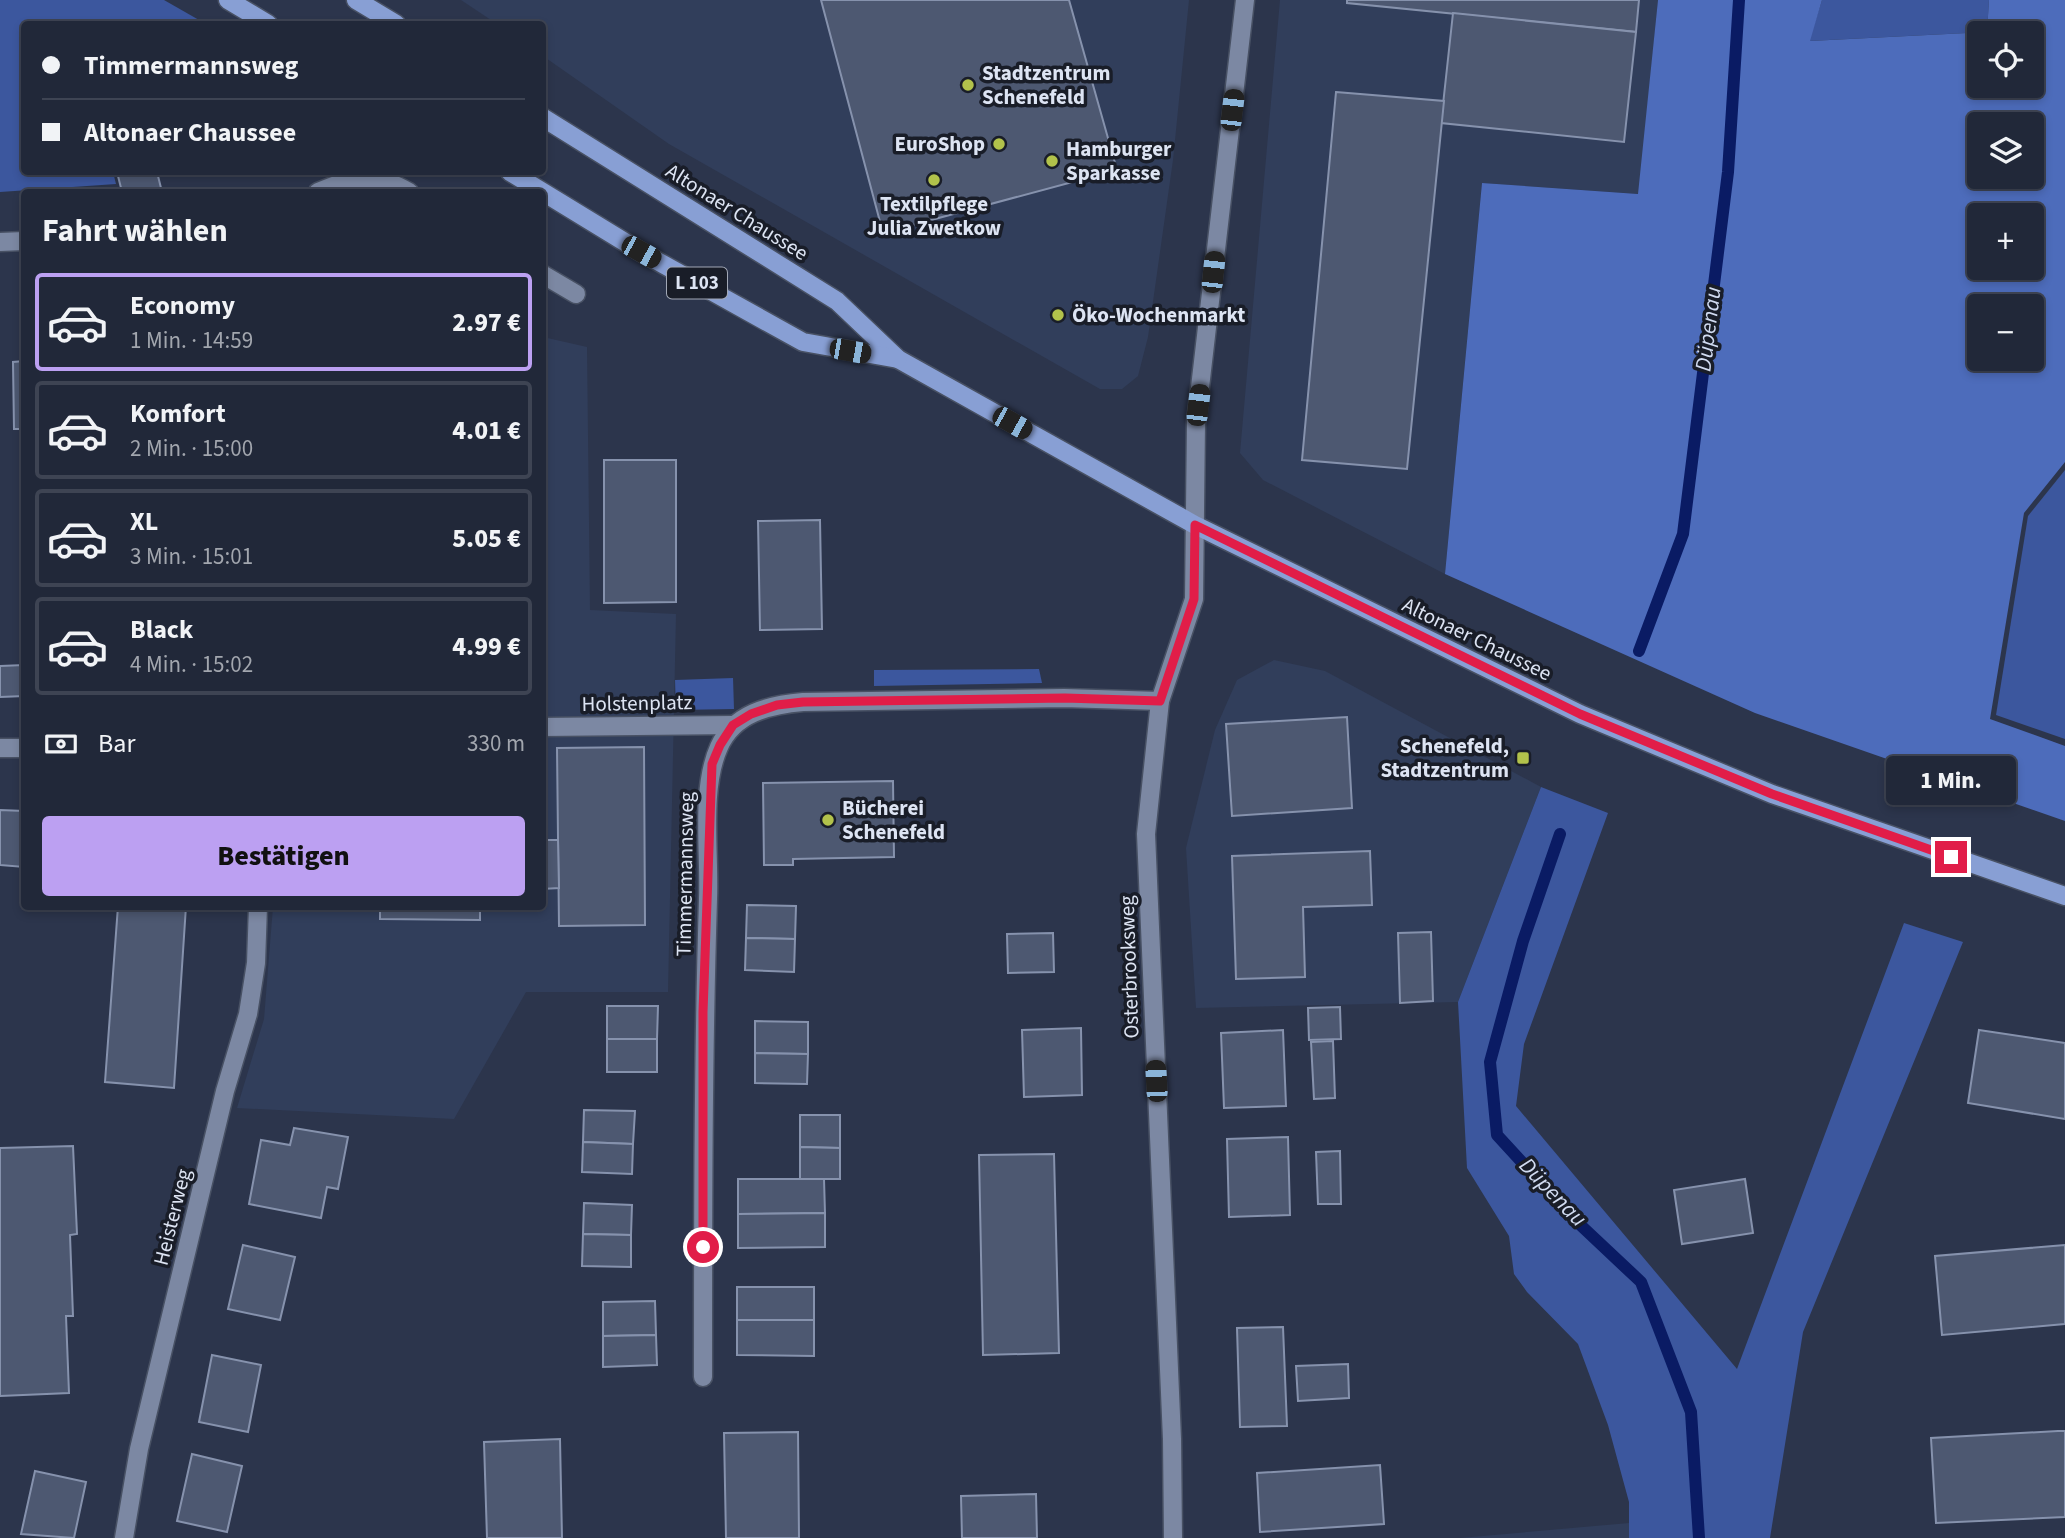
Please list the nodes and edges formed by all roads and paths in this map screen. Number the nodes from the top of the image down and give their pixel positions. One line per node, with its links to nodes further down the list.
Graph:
1 (228, 0): 4 (main road)
2 (356, 0): 5 (main road)
3 (1245, 0): 17 (street, Osterbrooksweg)
4 (263, 21)
5 (391, 21)
6 (546, 119): 16 (main road, Altonaer Chaussee / L 103)
7 (515, 175): 10 (main road, Altonaer Chaussee / L 103)
8 (325, 189): 9 (street)
9 (402, 189)
10 (538, 189)
11 (546, 194): 16 (main road, Altonaer Chaussee / L 103)
12 (21, 241): 13 (street)
13 (0, 242)
14 (546, 276): 15 (street)
15 (576, 294)
16 (898, 359): 17 (main road, Altonaer Chaussee / L 103)
17 (1195, 525): 18 (street, Osterbrooksweg); 23 (main road, Altonaer Chaussee / L 103)
18 (1160, 701): 19 (street); 27 (street, Osterbrooksweg)
19 (733, 725): 20 (street, Holstenplatz); 25 (street, Timmermannsweg)
20 (546, 727)
21 (0, 748): 22 (street)
22 (21, 748)
23 (2065, 896)
24 (258, 910): 26 (street, Heisterweg)
25 (703, 1377)
26 (124, 1538)
27 (1173, 1538)

